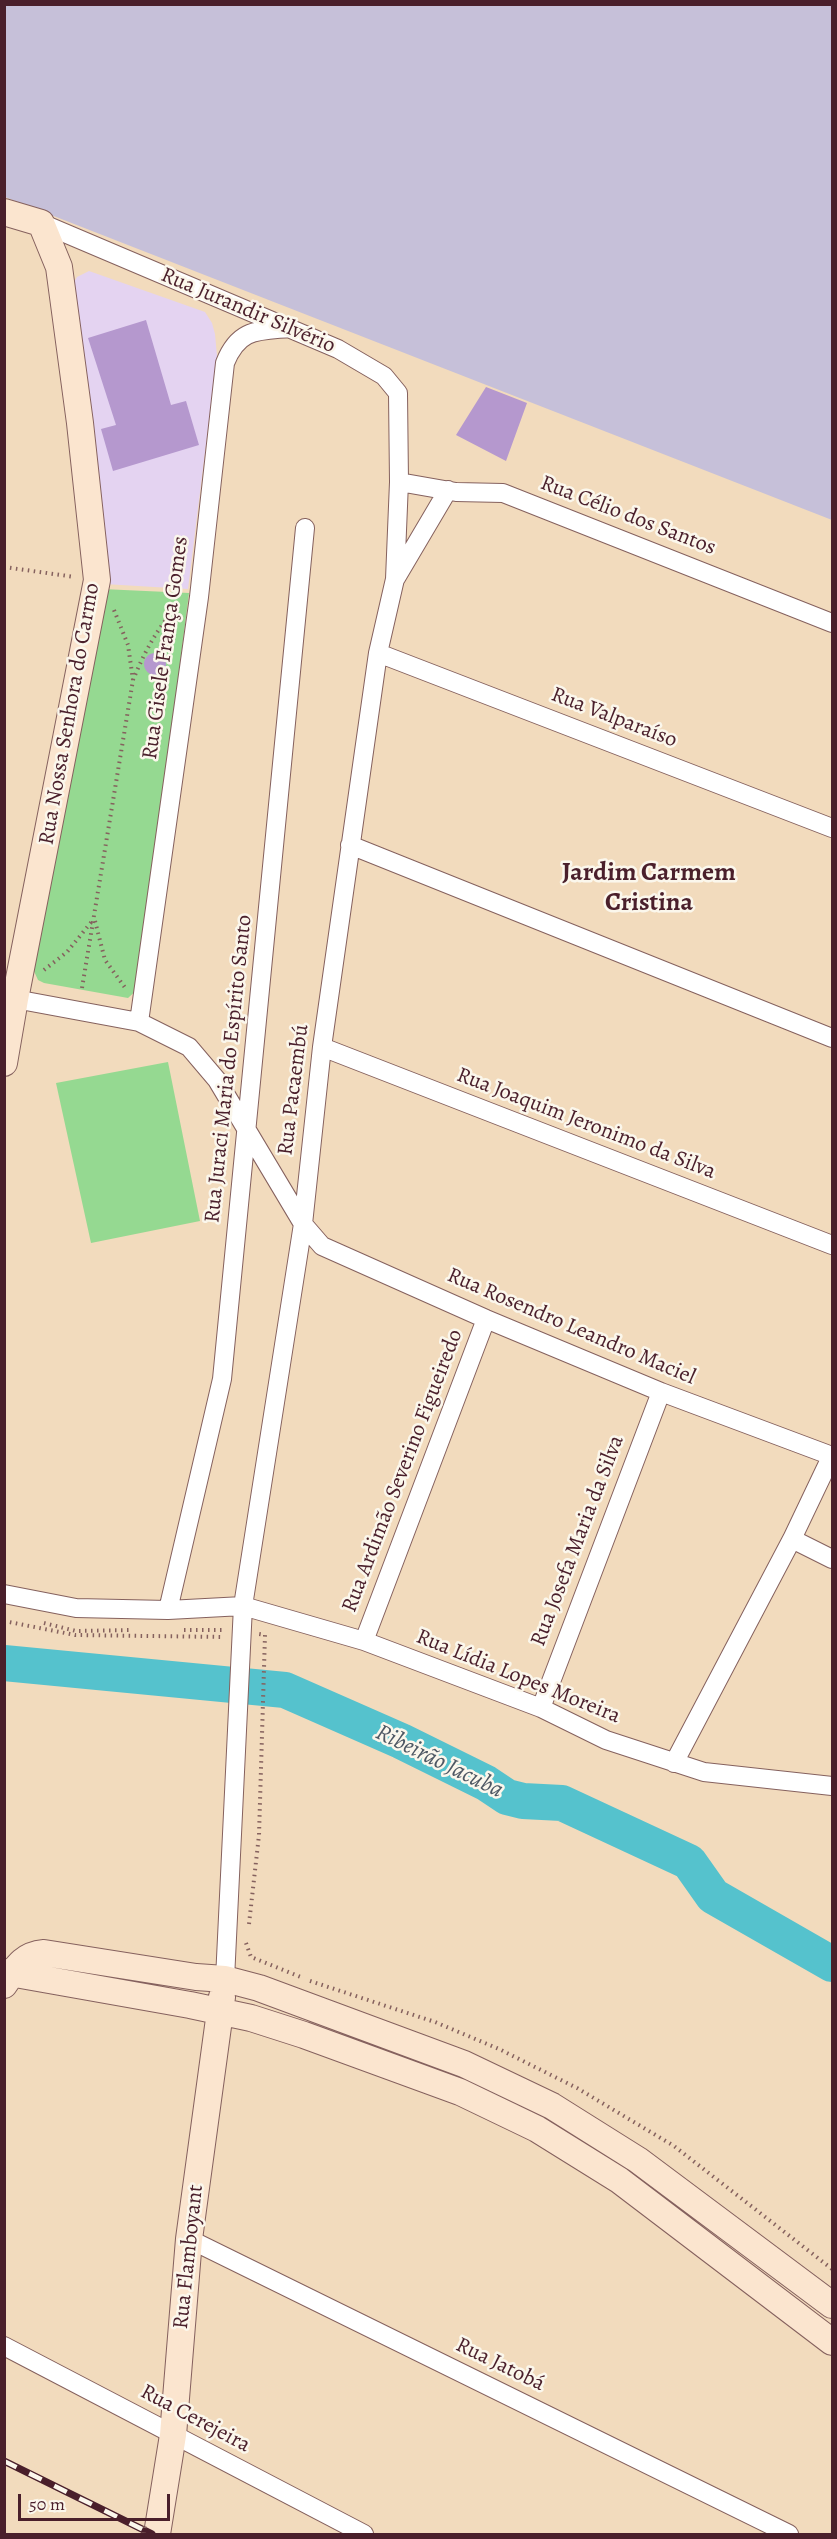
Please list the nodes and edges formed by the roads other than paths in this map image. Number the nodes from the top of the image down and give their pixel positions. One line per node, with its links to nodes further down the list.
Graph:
1 (4, 212): 2 (main road, Rua Jurandir Silvério)
2 (41, 223): 3 (street, Rua Jurandir Silvério); 12 (main road, Rua Nossa Senhora do Carmo)
3 (292, 328): 4 (street, Rua Jurandir Silvério); 13 (street, Rua Gisele França Gomes)
4 (399, 482): 5 (street, Rua Célio dos Santos); 7 (street, Rua Pacaembú)
5 (448, 490): 7 (street, Rua Pacaembú); 8 (street, Rua Célio dos Santos)
6 (305, 528): 17 (street, Rua Juraci Maria do Espírito Santo)
7 (395, 579): 9 (street, Rua Pacaembú)
8 (832, 623)
9 (378, 653): 10 (street, Rua Valparaíso); 11 (street, Rua Pacaembú)
10 (832, 828)
11 (350, 845): 14 (street); 16 (street, Rua Pacaembú)
12 (10, 997): 13 (street, Rua Rosendro Leandro Maciel); 15 (main road, Rua Nossa Senhora do Carmo)
13 (139, 1022): 17 (street, Rua Rosendro Leandro Maciel)
14 (832, 1038)
15 (6, 1046)
16 (322, 1047): 18 (street, Rua Pacaembú); 19 (street, Rua Joaquim Jeronimo da Silva)
17 (247, 1132): 18 (street, Rua Rosendro Leandro Maciel); 27 (street, Rua Juraci Maria do Espírito Santo)
18 (303, 1224): 20 (street, Rua Rosendro Leandro Maciel); 26 (street, Rua Pacaembú)
19 (832, 1245)
20 (486, 1319): 21 (street, Rua Rosendro Leandro Maciel); 28 (street, Rua Ardimão Severino Figueiredo)
21 (661, 1392): 22 (street, Rua Rosendro Leandro Maciel); 29 (street, Rua Josefa Maria da Silva)
22 (832, 1456): 23 (street)
23 (792, 1539): 24 (street); 30 (street)
24 (832, 1559)
25 (4, 1594): 27 (street, Rua Lídia Lopes Moreira)
26 (243, 1606): 27 (street, Rua Lídia Lopes Moreira); 28 (street, Rua Lídia Lopes Moreira); 33 (street, Rua Pacaembú)
27 (168, 1610)
28 (364, 1641): 29 (street, Rua Lídia Lopes Moreira)
29 (541, 1708): 30 (street, Rua Lídia Lopes Moreira)
30 (674, 1763): 31 (street, Rua Lídia Lopes Moreira)
31 (832, 1786)
32 (7, 1976): 33 (main road); 34 (main road)
33 (225, 1979): 34 (main road, Rua Flamboyant); 36 (main road)
34 (220, 2012): 35 (main road, Rua Flamboyant); 37 (main road)
35 (189, 2239): 39 (main road, Rua Flamboyant); 42 (street, Rua Jatobá)
36 (832, 2305)
37 (832, 2342)
38 (4, 2346): 39 (street, Rua Cerejeira)
39 (173, 2435): 40 (main road, Rua Flamboyant); 41 (street, Rua Cerejeira)
40 (149, 2525)
41 (364, 2535)
42 (789, 2535)

